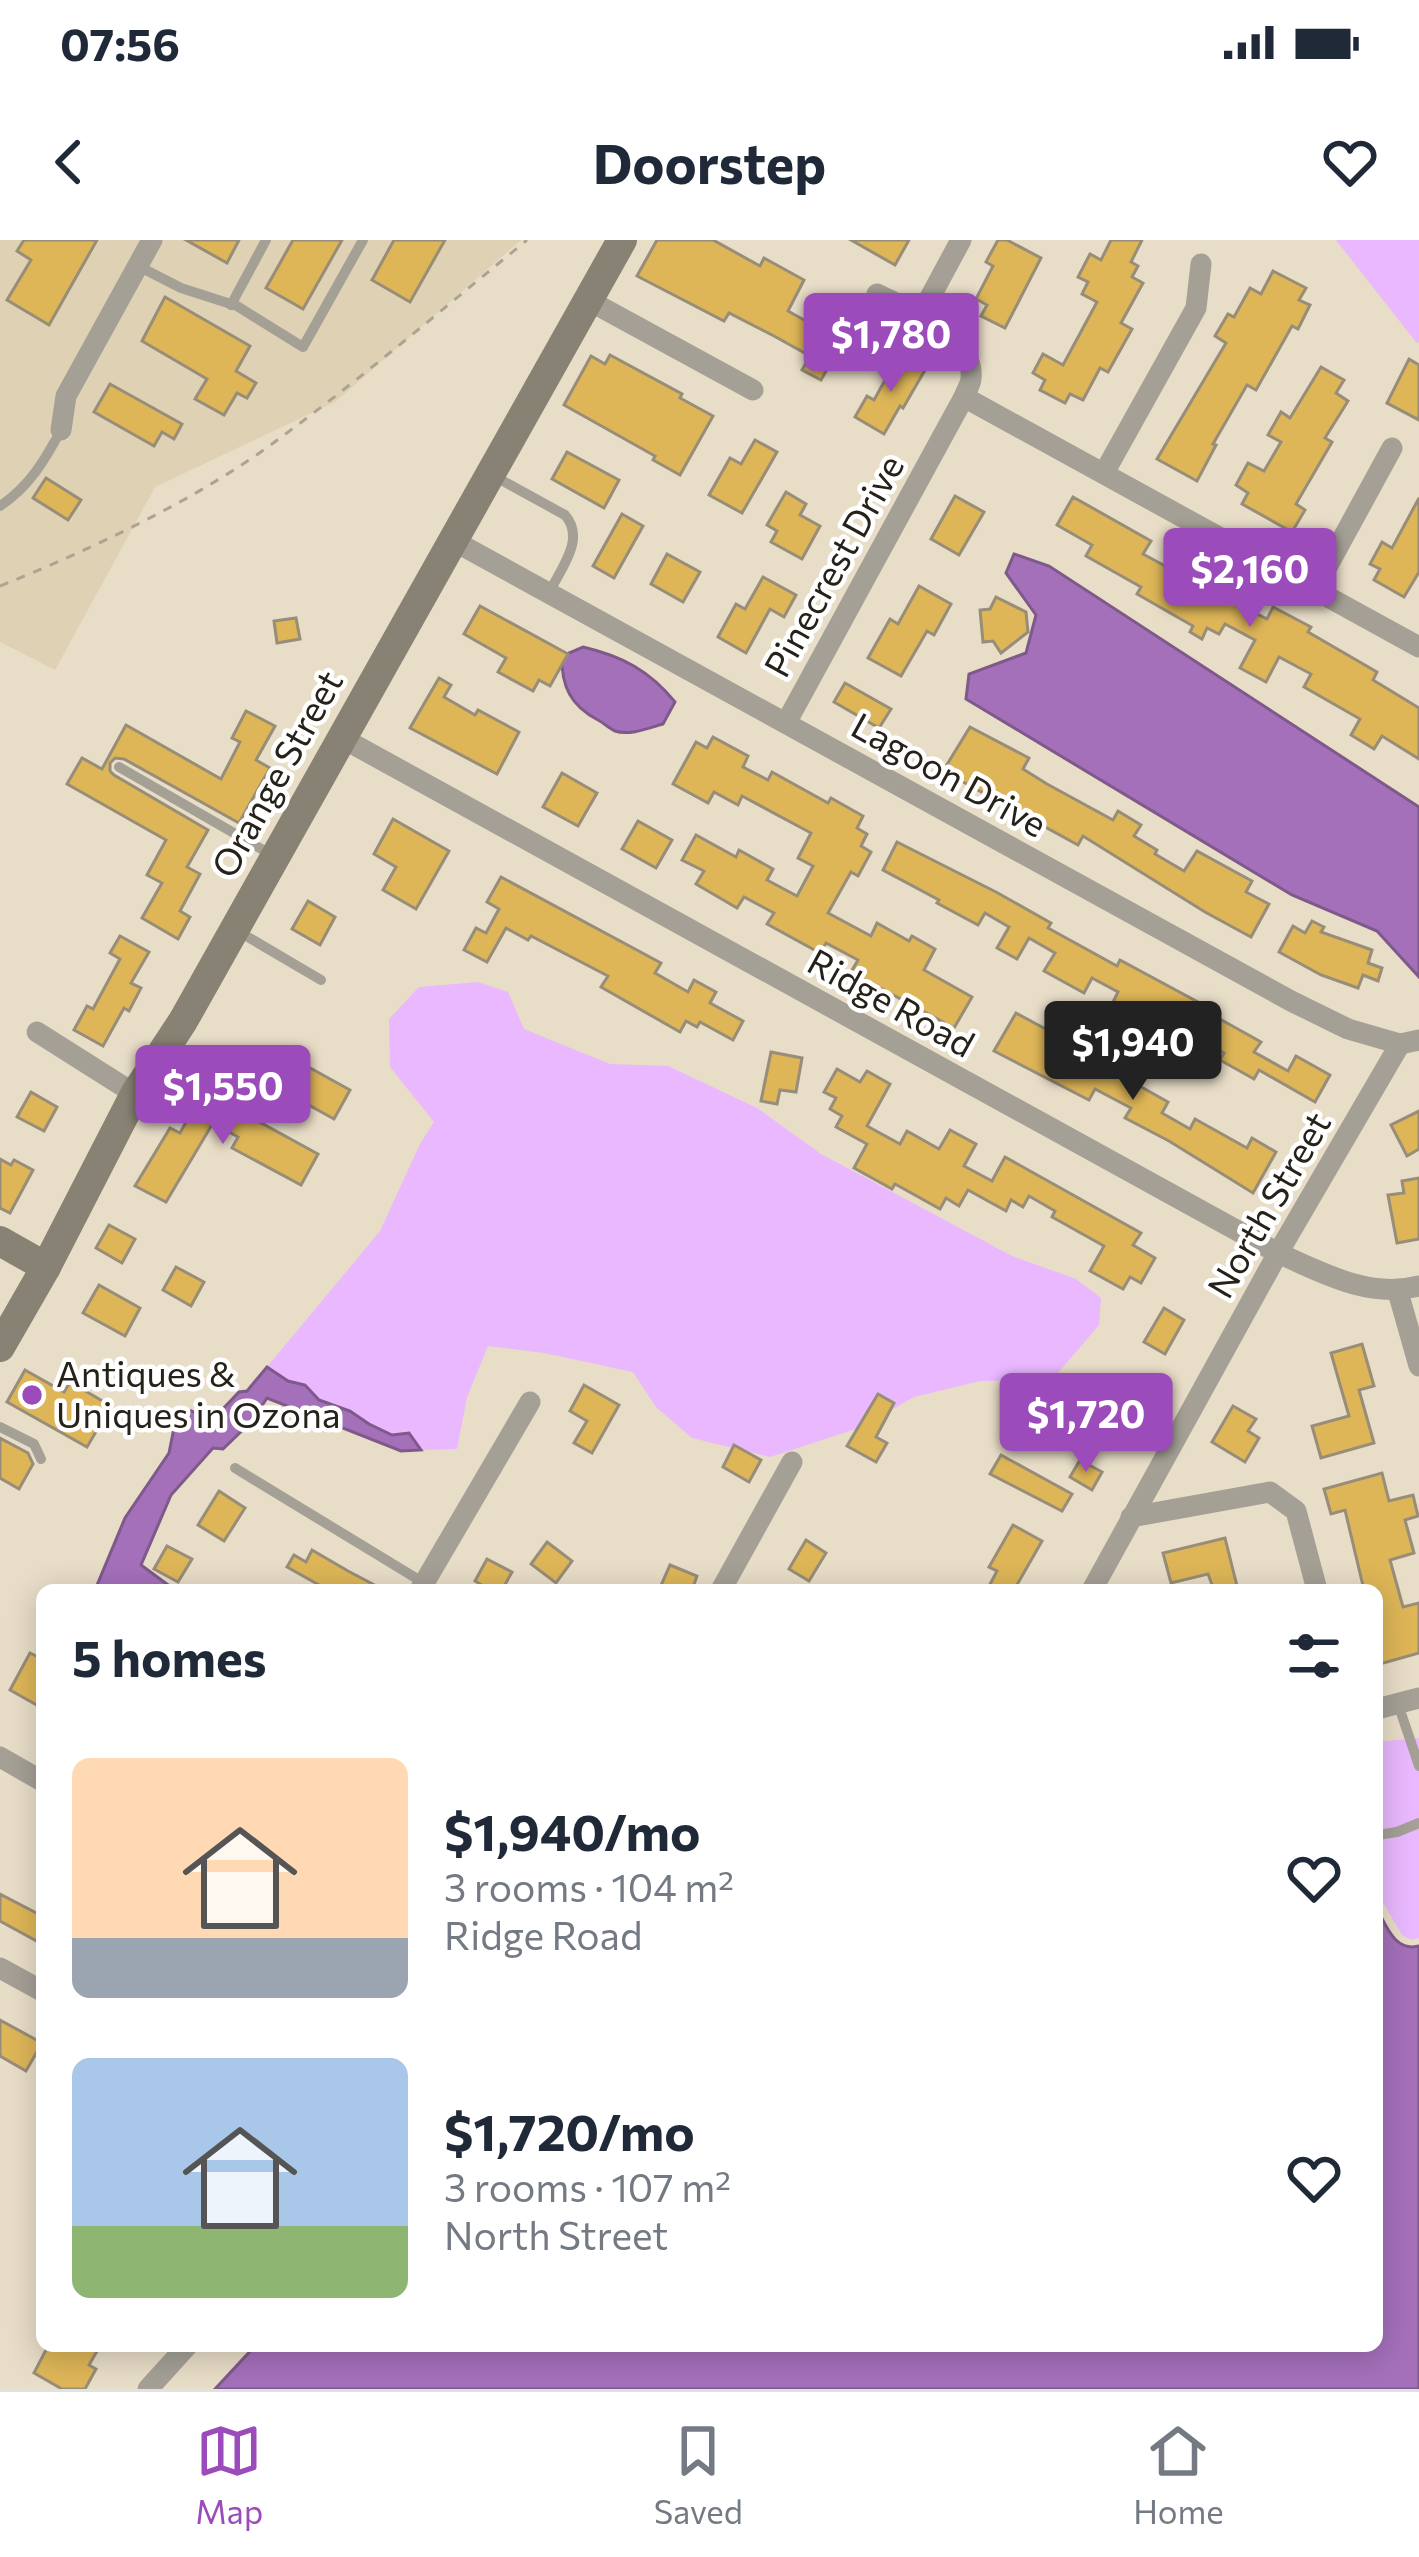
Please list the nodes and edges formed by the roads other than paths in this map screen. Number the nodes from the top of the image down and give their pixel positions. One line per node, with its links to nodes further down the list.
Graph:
1 (152, 240): 7 (street)
2 (266, 240): 10 (lane)
3 (363, 240): 10 (lane)
4 (622, 240): 9 (street, Orange Street)
5 (961, 240): 11 (street)
6 (1201, 264): 16 (street)
7 (138, 266): 10 (lane); 14 (street)
8 (877, 294): 11 (street)
9 (588, 300): 13 (street); 17 (street, Orange Street)
10 (231, 304)
11 (920, 316): 12 (street)
12 (968, 387): 16 (street); 23 (street, Pinecrest Drive)
13 (753, 390)
14 (61, 430): 18 (lane)
15 (1392, 448): 20 (street)
16 (1105, 473): 20 (street)
17 (491, 474): 19 (street, Orange Street); 21 (lane)
18 (0, 506)
19 (454, 541): 21 (street, Lagoon Drive); 24 (street, Orange Street)
20 (1315, 589): 22 (street)
21 (549, 593): 23 (street, Lagoon Drive)
22 (1419, 646)
23 (786, 723): 30 (street, Lagoon Drive)
24 (342, 738): 26 (street, Orange Street); 33 (street, Ridge Road)
25 (119, 767): 26 (lane)
26 (275, 857): 27 (street, Orange Street)
27 (235, 929): 28 (lane); 31 (street, Orange Street)
28 (321, 980)
29 (37, 1032): 31 (street)
30 (1410, 1042): 33 (street, North Street)
31 (135, 1094): 34 (street, Orange Street)
32 (0, 1241): 34 (street)
33 (1278, 1253): 35 (street, Ridge Road); 43 (street, North Street)
34 (46, 1267): 36 (street, Orange Street)
35 (1409, 1289): 37 (street)
36 (0, 1347)
37 (1419, 1366)
38 (530, 1402): 45 (street)
39 (0, 1426): 40 (lane)
40 (41, 1459)
41 (792, 1462): 46 (street)
42 (235, 1468): 44 (lane)
43 (1131, 1517): 47 (street, North Street); 48 (street)
44 (417, 1584)
45 (424, 1584)
46 (724, 1584)
47 (1096, 1584)
48 (1315, 1584)
49 (1398, 1704): 51 (lane)
50 (0, 1757): 52 (street)
51 (1419, 1766)
52 (36, 1778)
53 (1419, 1823): 54 (lane)
54 (1383, 1834)
55 (0, 1968): 56 (street)
56 (36, 1988)
57 (182, 2352): 58 (street)
58 (148, 2389)

